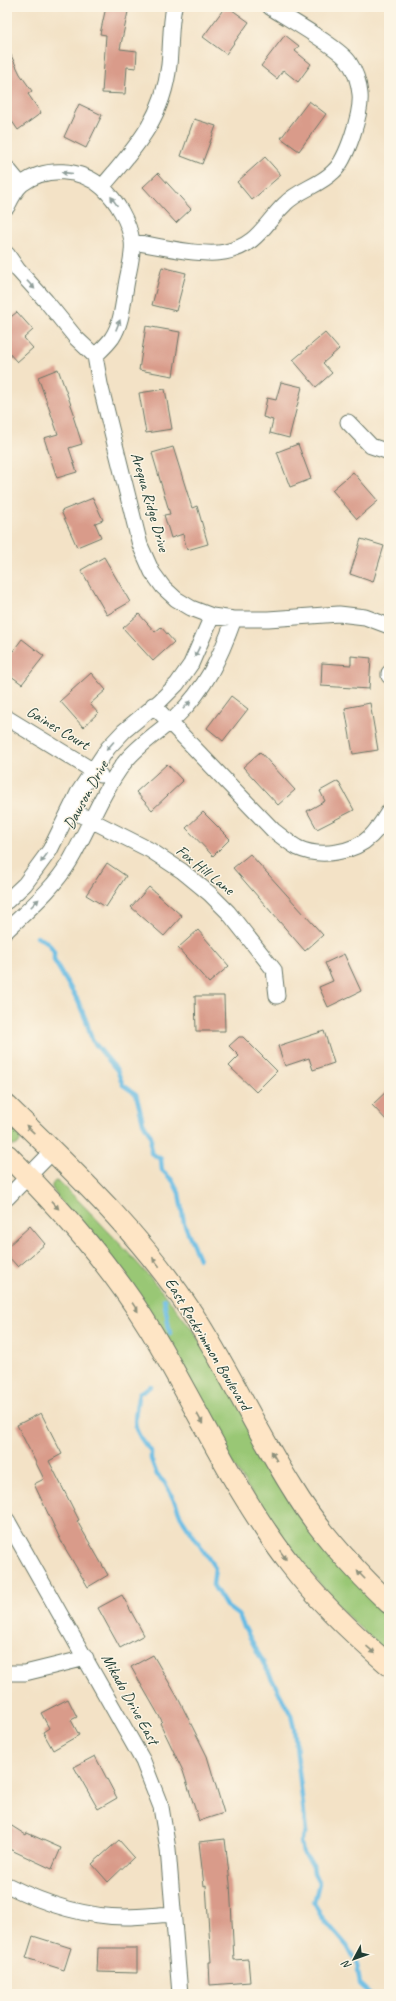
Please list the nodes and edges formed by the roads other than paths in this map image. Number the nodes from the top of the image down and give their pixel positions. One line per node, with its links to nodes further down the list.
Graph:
1 (174, 7): 5 (street)
2 (270, 7): 7 (street)
3 (7, 168): 4 (street)
4 (21, 185): 5 (street, one-way to 4); 6 (street)
5 (102, 187): 7 (street, one-way to 5)
6 (7, 207)
7 (132, 242): 9 (street, one-way to 7)
8 (7, 254): 9 (street, one-way to 9)
9 (95, 356): 12 (street, Arequa Ridge Drive)
10 (348, 422): 11 (street)
11 (389, 452)
12 (212, 616): 13 (street, Arequa Ridge Drive); 15 (street, Dawson Drive, one-way to 15)
13 (234, 619): 14 (street, Arequa Ridge Drive); 17 (street, Dawson Drive, one-way to 13)
14 (389, 626)
15 (153, 705): 17 (street); 18 (street, Dawson Drive, one-way to 18)
16 (7, 718): 18 (street, Gaines Court)
17 (169, 722): 19 (street, Dawson Drive); 21 (street)
18 (92, 770): 19 (street, Gaines Court); 20 (street, Dawson Drive)
19 (111, 782): 22 (street, Dawson Drive)
20 (71, 810): 22 (street, Fox Hill Lane); 23 (street, Dawson Drive, one-way to 23)
21 (389, 811)
22 (91, 820): 24 (street, Dawson Drive, one-way to 22); 25 (street, Fox Hill Lane)
23 (7, 901)
24 (7, 930)
25 (277, 996)
26 (7, 1106): 27 (main road, East Rockrimmon Boulevard, one-way to 26)
27 (53, 1151): 29 (street); 32 (main road, East Rockrimmon Boulevard, one-way to 27)
28 (7, 1155): 29 (main road)
29 (28, 1176): 30 (street); 34 (main road, one-way to 34)
30 (7, 1198)
31 (7, 1520): 33 (street, Mikado Drive East)
32 (389, 1603)
33 (86, 1658): 35 (street); 37 (street, Mikado Drive East)
34 (389, 1666)
35 (7, 1673)
36 (7, 1885): 37 (street)
37 (174, 1914): 38 (street, Mikado Drive East)
38 (180, 1994)

